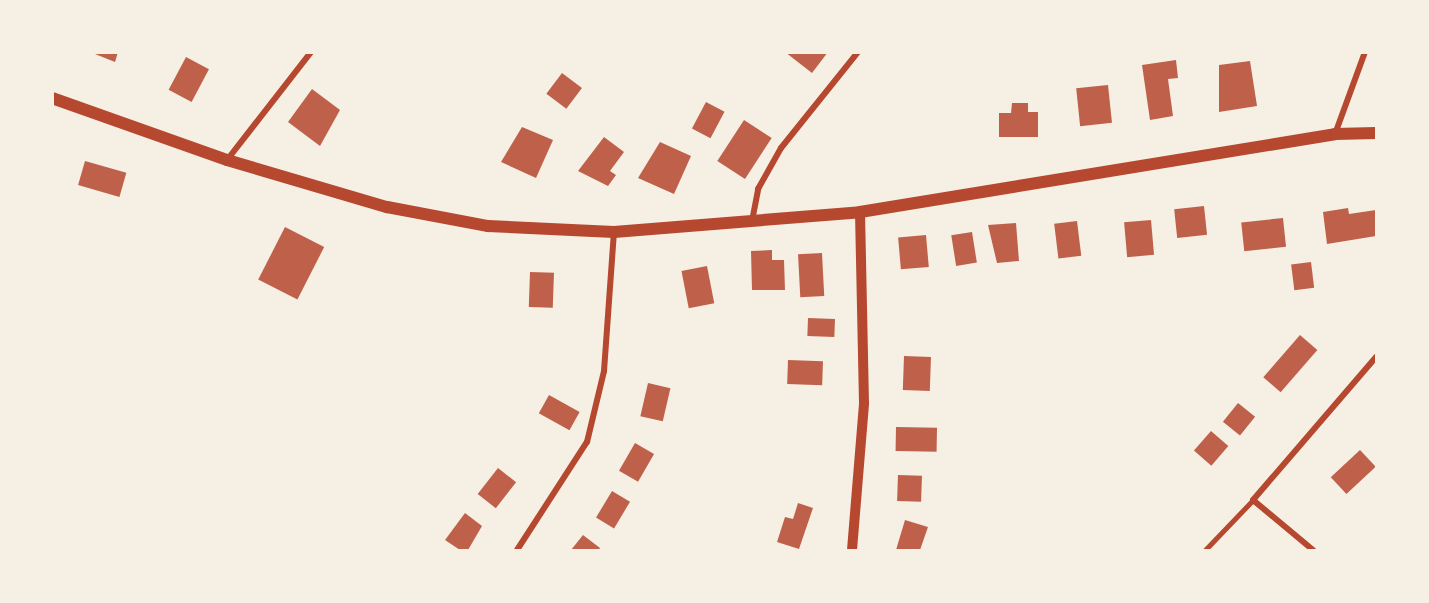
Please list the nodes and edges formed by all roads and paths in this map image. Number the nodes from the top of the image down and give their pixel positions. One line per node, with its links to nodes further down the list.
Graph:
1 (311, 52): 7 (street)
2 (858, 52): 9 (street)
3 (1365, 52): 6 (street)
4 (52, 98): 7 (main road)
5 (1377, 133): 6 (main road)
6 (1335, 134): 8 (main road)
7 (226, 160): 10 (main road)
8 (860, 212): 9 (main road); 14 (street)
9 (752, 221): 10 (main road)
10 (614, 232): 13 (street)
11 (1377, 357): 12 (street)
12 (1253, 500): 15 (lane); 16 (street)
13 (517, 550)
14 (852, 550)
15 (1205, 550)
16 (1313, 550)

